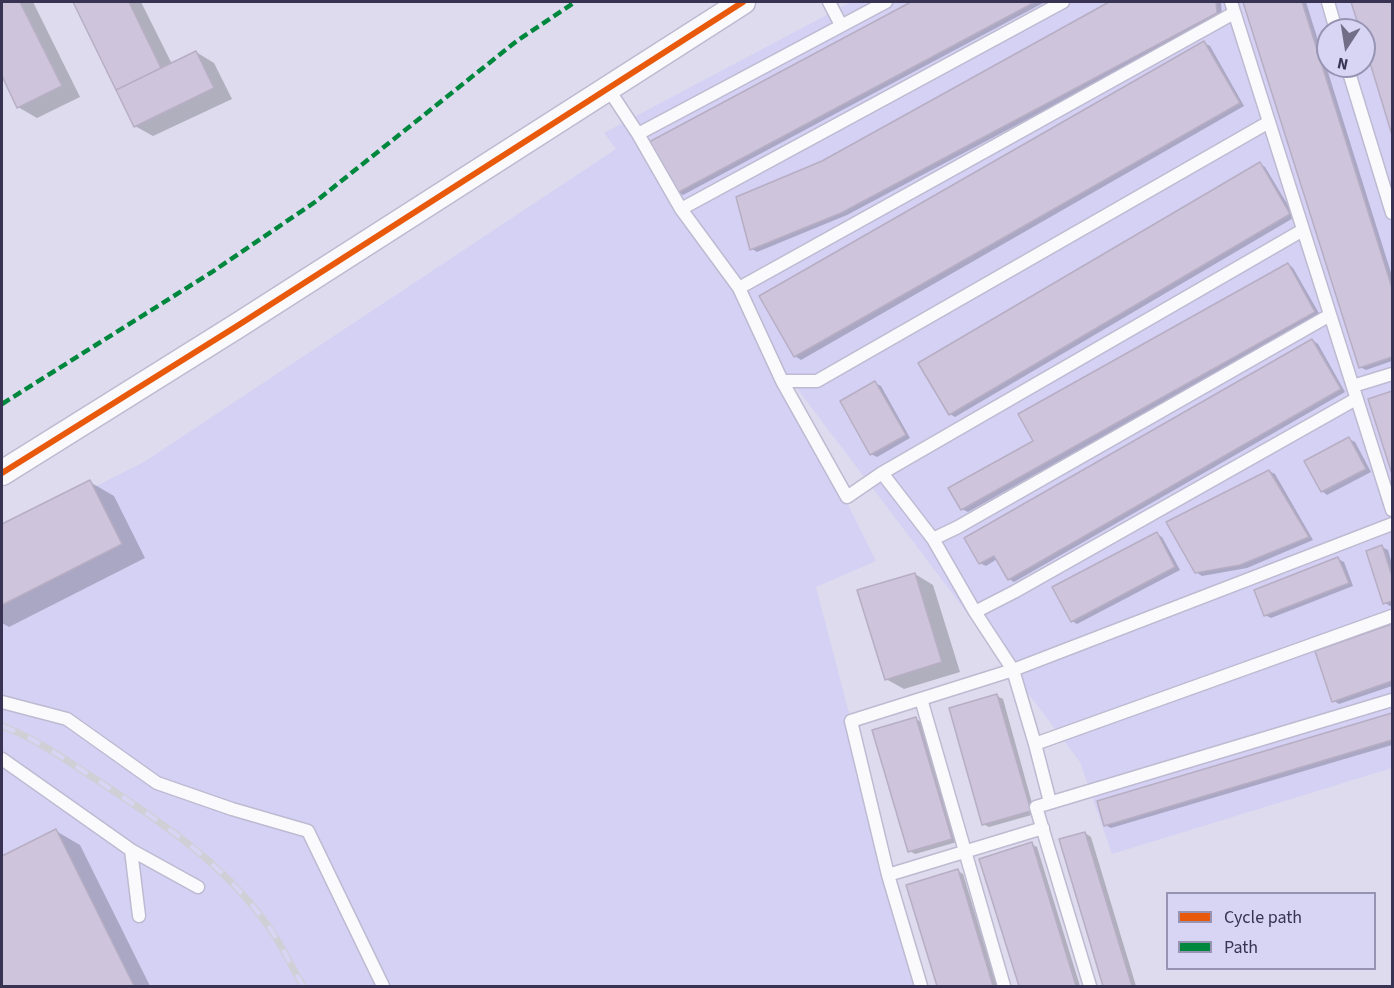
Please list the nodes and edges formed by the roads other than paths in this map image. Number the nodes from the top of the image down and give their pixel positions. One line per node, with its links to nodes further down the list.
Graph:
1 (743, 2): 10 (street)
2 (828, 2): 8 (lane)
3 (885, 2): 8 (lane)
4 (1063, 2): 13 (lane)
5 (1328, 2): 7 (lane)
6 (1233, 7): 11 (lane); 16 (lane)
7 (1333, 18)
8 (841, 25): 12 (lane)
9 (1351, 78): 14 (lane)
10 (607, 87): 12 (lane); 21 (street)
11 (1269, 122): 15 (lane); 19 (lane)
12 (638, 134): 13 (lane)
13 (681, 209): 16 (lane)
14 (1392, 213)
15 (1303, 230): 17 (lane); 22 (lane)
16 (739, 288): 19 (lane)
17 (1330, 315): 20 (lane); 25 (lane)
18 (1392, 374): 20 (lane)
19 (782, 381): 22 (lane)
20 (1354, 393): 23 (lane); 26 (lane)
21 (2, 473)
22 (882, 473): 25 (lane)
23 (1392, 510)
24 (1392, 524): 28 (lane)
25 (933, 538): 26 (lane)
26 (975, 612): 28 (lane)
27 (1392, 616): 32 (lane)
28 (1013, 670): 29 (lane); 32 (lane)
29 (921, 699): 37 (lane); 38 (lane)
30 (1392, 700): 34 (lane)
31 (2, 702): 41 (lane)
32 (1035, 744): 34 (lane)
33 (2, 759): 36 (lane)
34 (1050, 802): 35 (lane)
35 (1043, 828): 37 (lane); 44 (lane)
36 (131, 850): 39 (lane); 40 (lane)
37 (964, 852): 38 (lane); 43 (lane)
38 (888, 875): 42 (lane)
39 (198, 887)
40 (139, 916)
41 (383, 987)
42 (921, 987)
43 (1004, 987)
44 (1089, 987)

